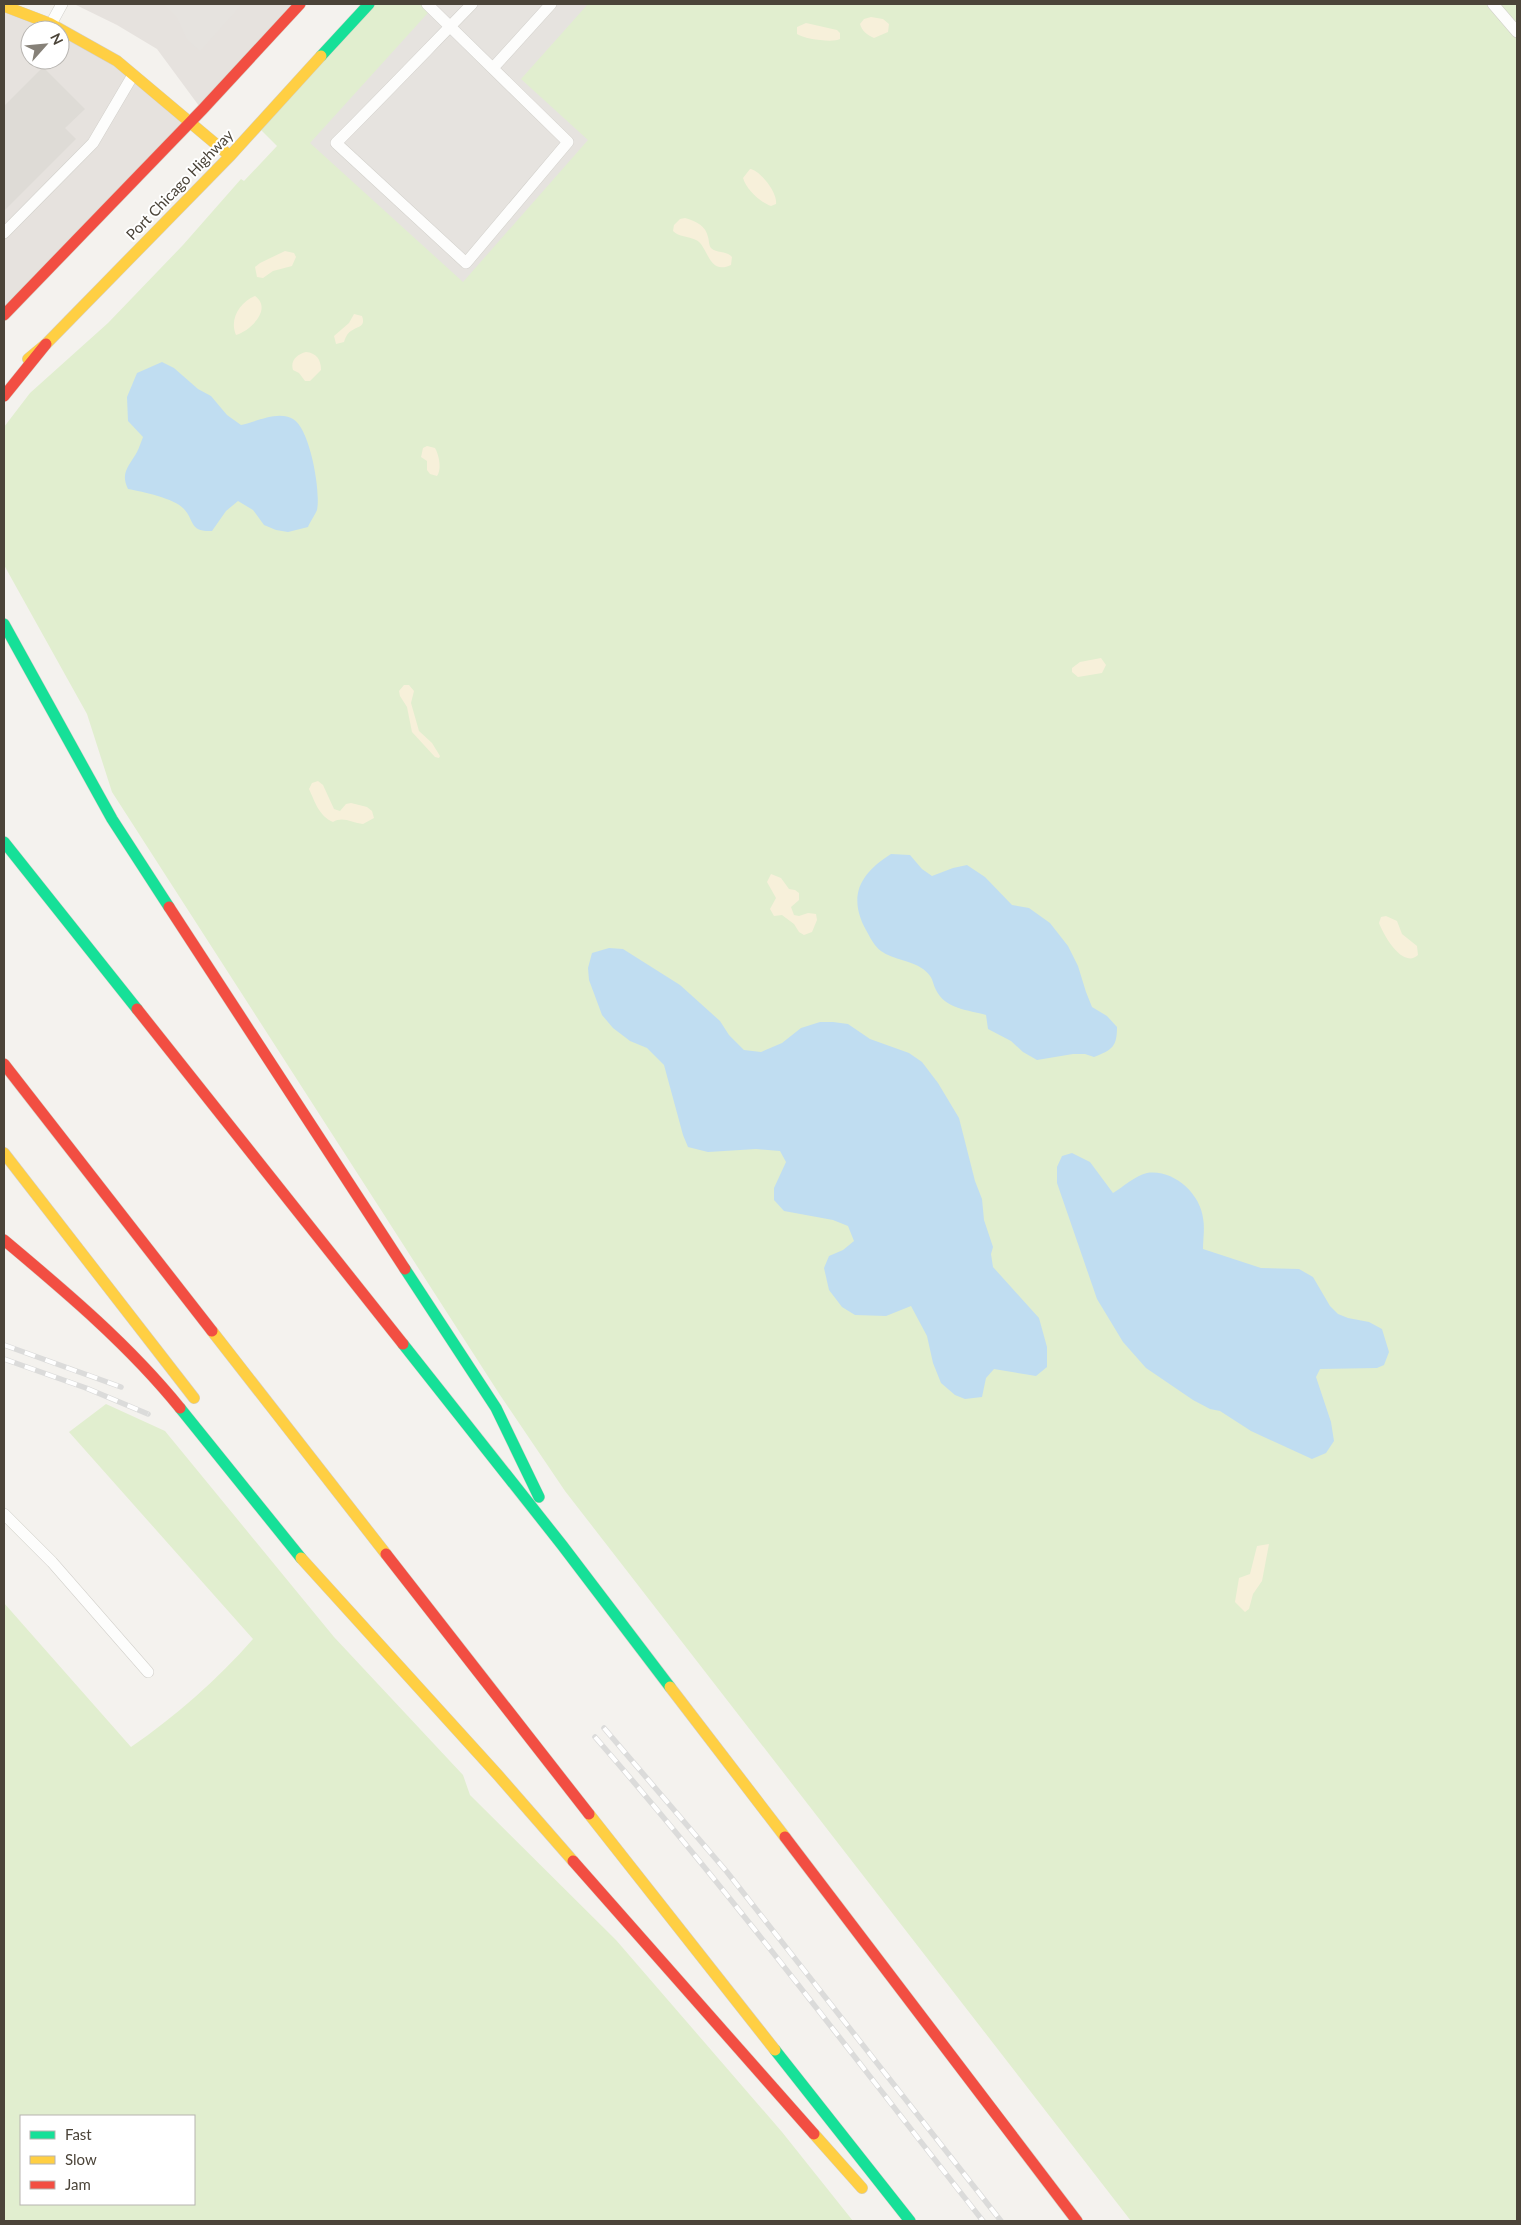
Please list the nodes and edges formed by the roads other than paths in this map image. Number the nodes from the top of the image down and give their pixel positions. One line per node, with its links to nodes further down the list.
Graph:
1 (62, 4): 11 (lane)
2 (300, 4): 17 (main road)
3 (369, 4): 18 (main road, Port Chicago Highway)
4 (427, 4): 12 (lane)
5 (472, 4): 12 (lane)
6 (551, 4): 15 (lane)
7 (1493, 4): 13 (lane)
8 (5, 7): 9 (lane); 10 (main road)
9 (4, 19)
10 (40, 20)
11 (53, 20)
12 (450, 26): 15 (lane); 15 (lane)
13 (1517, 32)
14 (70, 35): 16 (main road)
15 (493, 68)
16 (134, 74): 17 (main road); 19 (lane)
17 (190, 122): 18 (main road); 20 (main road)
18 (230, 156): 21 (main road, Port Chicago Highway)
19 (4, 233)
20 (4, 315)
21 (46, 344): 22 (main road, Port Chicago Highway); 23 (main road)
22 (4, 380)
23 (4, 396)
24 (4, 624): 32 (main road)
25 (4, 842): 32 (main road)
26 (4, 1064): 36 (main road)
27 (4, 1152): 29 (main road)
28 (4, 1240): 33 (main road)
29 (203, 1409)
30 (267, 1497): 33 (main road)
31 (4, 1514): 34 (lane)
32 (562, 1545): 37 (main road)
33 (376, 1644): 35 (main road)
34 (148, 1672)
35 (872, 2199)
36 (910, 2221)
37 (1077, 2221)

